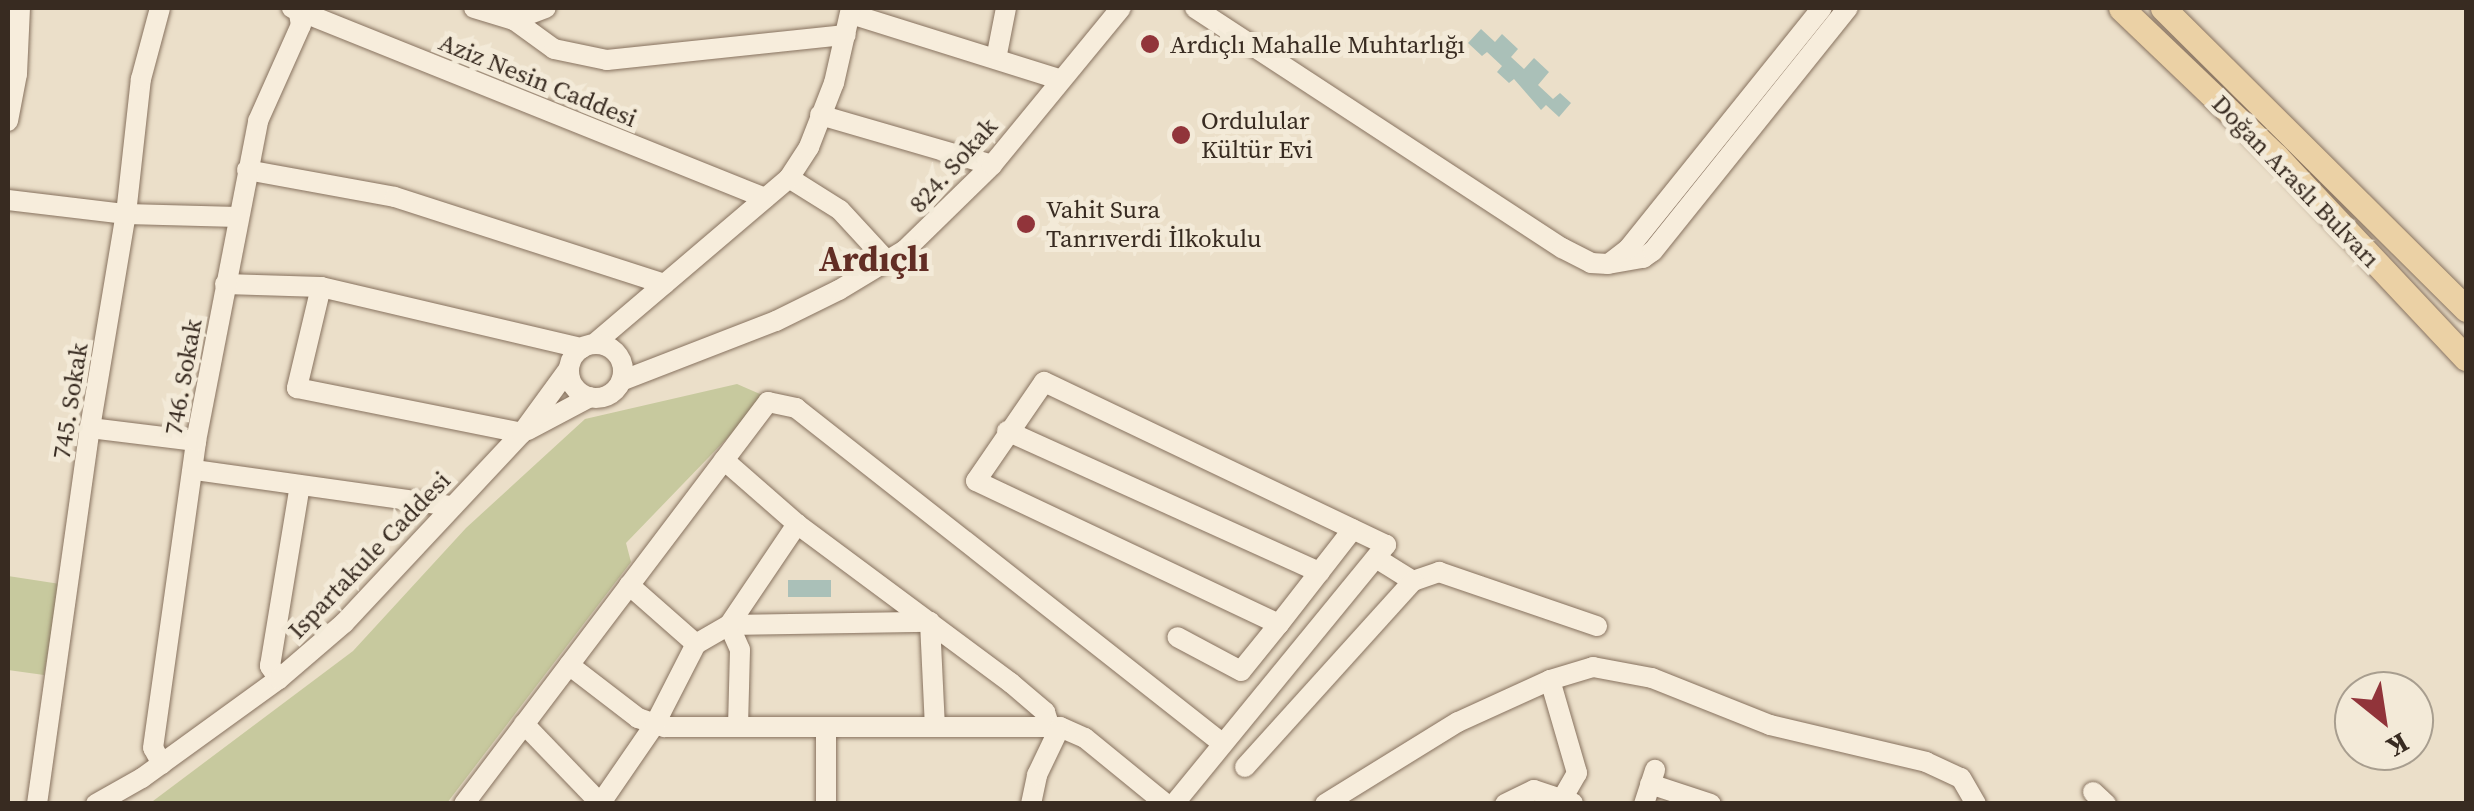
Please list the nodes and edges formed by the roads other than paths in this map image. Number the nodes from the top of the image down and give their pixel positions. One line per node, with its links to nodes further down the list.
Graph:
1 (20, 8): 16 (street)
2 (160, 8): 26 (street, 745. Sokak)
3 (296, 8): 22 (street, 746. Sokak); 24 (street, Aziz Nesin Caddesi)
4 (474, 8): 14 (street)
5 (546, 8): 14 (street)
6 (1006, 8): 17 (street)
7 (1121, 8): 18 (street, 824. Sokak)
8 (1195, 8): 29 (street)
9 (1822, 8): 29 (street)
10 (1848, 8): 29 (street)
11 (2121, 8): 35 (main road, Doğan Araslı Bulvarı)
12 (2163, 8): 33 (main road, Doğan Araslı Bulvarı)
13 (851, 11): 15 (street); 17 (street)
14 (514, 20): 15 (street)
15 (846, 35): 19 (street)
16 (13, 37): 20 (street)
17 (996, 59): 18 (street)
18 (1058, 80): 21 (street, 824. Sokak)
19 (820, 115): 21 (street); 23 (street)
20 (8, 121)
21 (992, 165): 28 (street, 824. Sokak)
22 (247, 170): 27 (street, 746. Sokak); 31 (street)
23 (789, 178): 24 (street); 28 (street)
24 (765, 198): 31 (street)
25 (8, 200): 26 (street)
26 (126, 214): 27 (street); 39 (street, 745. Sokak)
27 (238, 216): 30 (street, 746. Sokak)
28 (887, 261): 37 (street, 824. Sokak)
29 (1608, 264)
30 (225, 284): 32 (street); 42 (street, 746. Sokak)
31 (664, 284): 34 (street)
32 (321, 287): 34 (street); 41 (street)
33 (2466, 309)
34 (588, 346): 36 (street); 37 (street)
35 (2466, 358)
36 (568, 370): 38 (street); 41 (street, Ispartakule Caddesi)
37 (621, 382): 38 (street)
38 (590, 397): 41 (street, Ispartakule Caddesi)
39 (90, 428): 42 (street); 74 (street, 745. Sokak)
40 (1008, 431): 48 (street); 50 (street); 54 (street)
41 (522, 434): 46 (street, Ispartakule Caddesi)
42 (196, 440): 44 (street, 746. Sokak)
43 (724, 460): 47 (street); 52 (street); 68 (street)
44 (196, 470): 45 (street); 69 (street, 746. Sokak)
45 (300, 485): 46 (street); 60 (street)
46 (452, 506): 60 (street, Ispartakule Caddesi)
47 (797, 524): 53 (street); 55 (street)
48 (1352, 529): 49 (street); 50 (street)
49 (1381, 552): 51 (street); 68 (street)
50 (1320, 572): 54 (street)
51 (1413, 581): 56 (street); 70 (street)
52 (629, 585): 58 (street); 59 (street)
53 (930, 622): 55 (street); 64 (street); 65 (street)
54 (1279, 624): 57 (street)
55 (729, 625): 58 (street); 66 (street)
56 (1597, 626)
57 (1176, 637)
58 (696, 644): 63 (street)
59 (569, 665): 62 (street); 63 (street)
60 (279, 678): 69 (street, Ispartakule Caddesi)
61 (1550, 680): 72 (street); 81 (street); 84 (street)
62 (524, 724): 73 (street); 76 (street)
63 (655, 724): 66 (street); 73 (street)
64 (935, 726): 65 (street); 67 (street)
65 (1055, 726): 78 (street); 79 (street)
66 (738, 727): 67 (street)
67 (826, 730): 77 (street)
68 (1222, 744): 80 (street)
69 (162, 764): 75 (street, Ispartakule Caddesi)
70 (1245, 767)
71 (1650, 786): 83 (street)
72 (1564, 802): 82 (street)
73 (601, 803)
74 (37, 804)
75 (96, 804)
76 (464, 804)
77 (826, 804)
78 (1031, 804)
79 (1166, 804)
80 (1174, 804)
81 (1324, 804)
82 (1505, 804)
83 (1711, 804)
84 (1976, 804)

